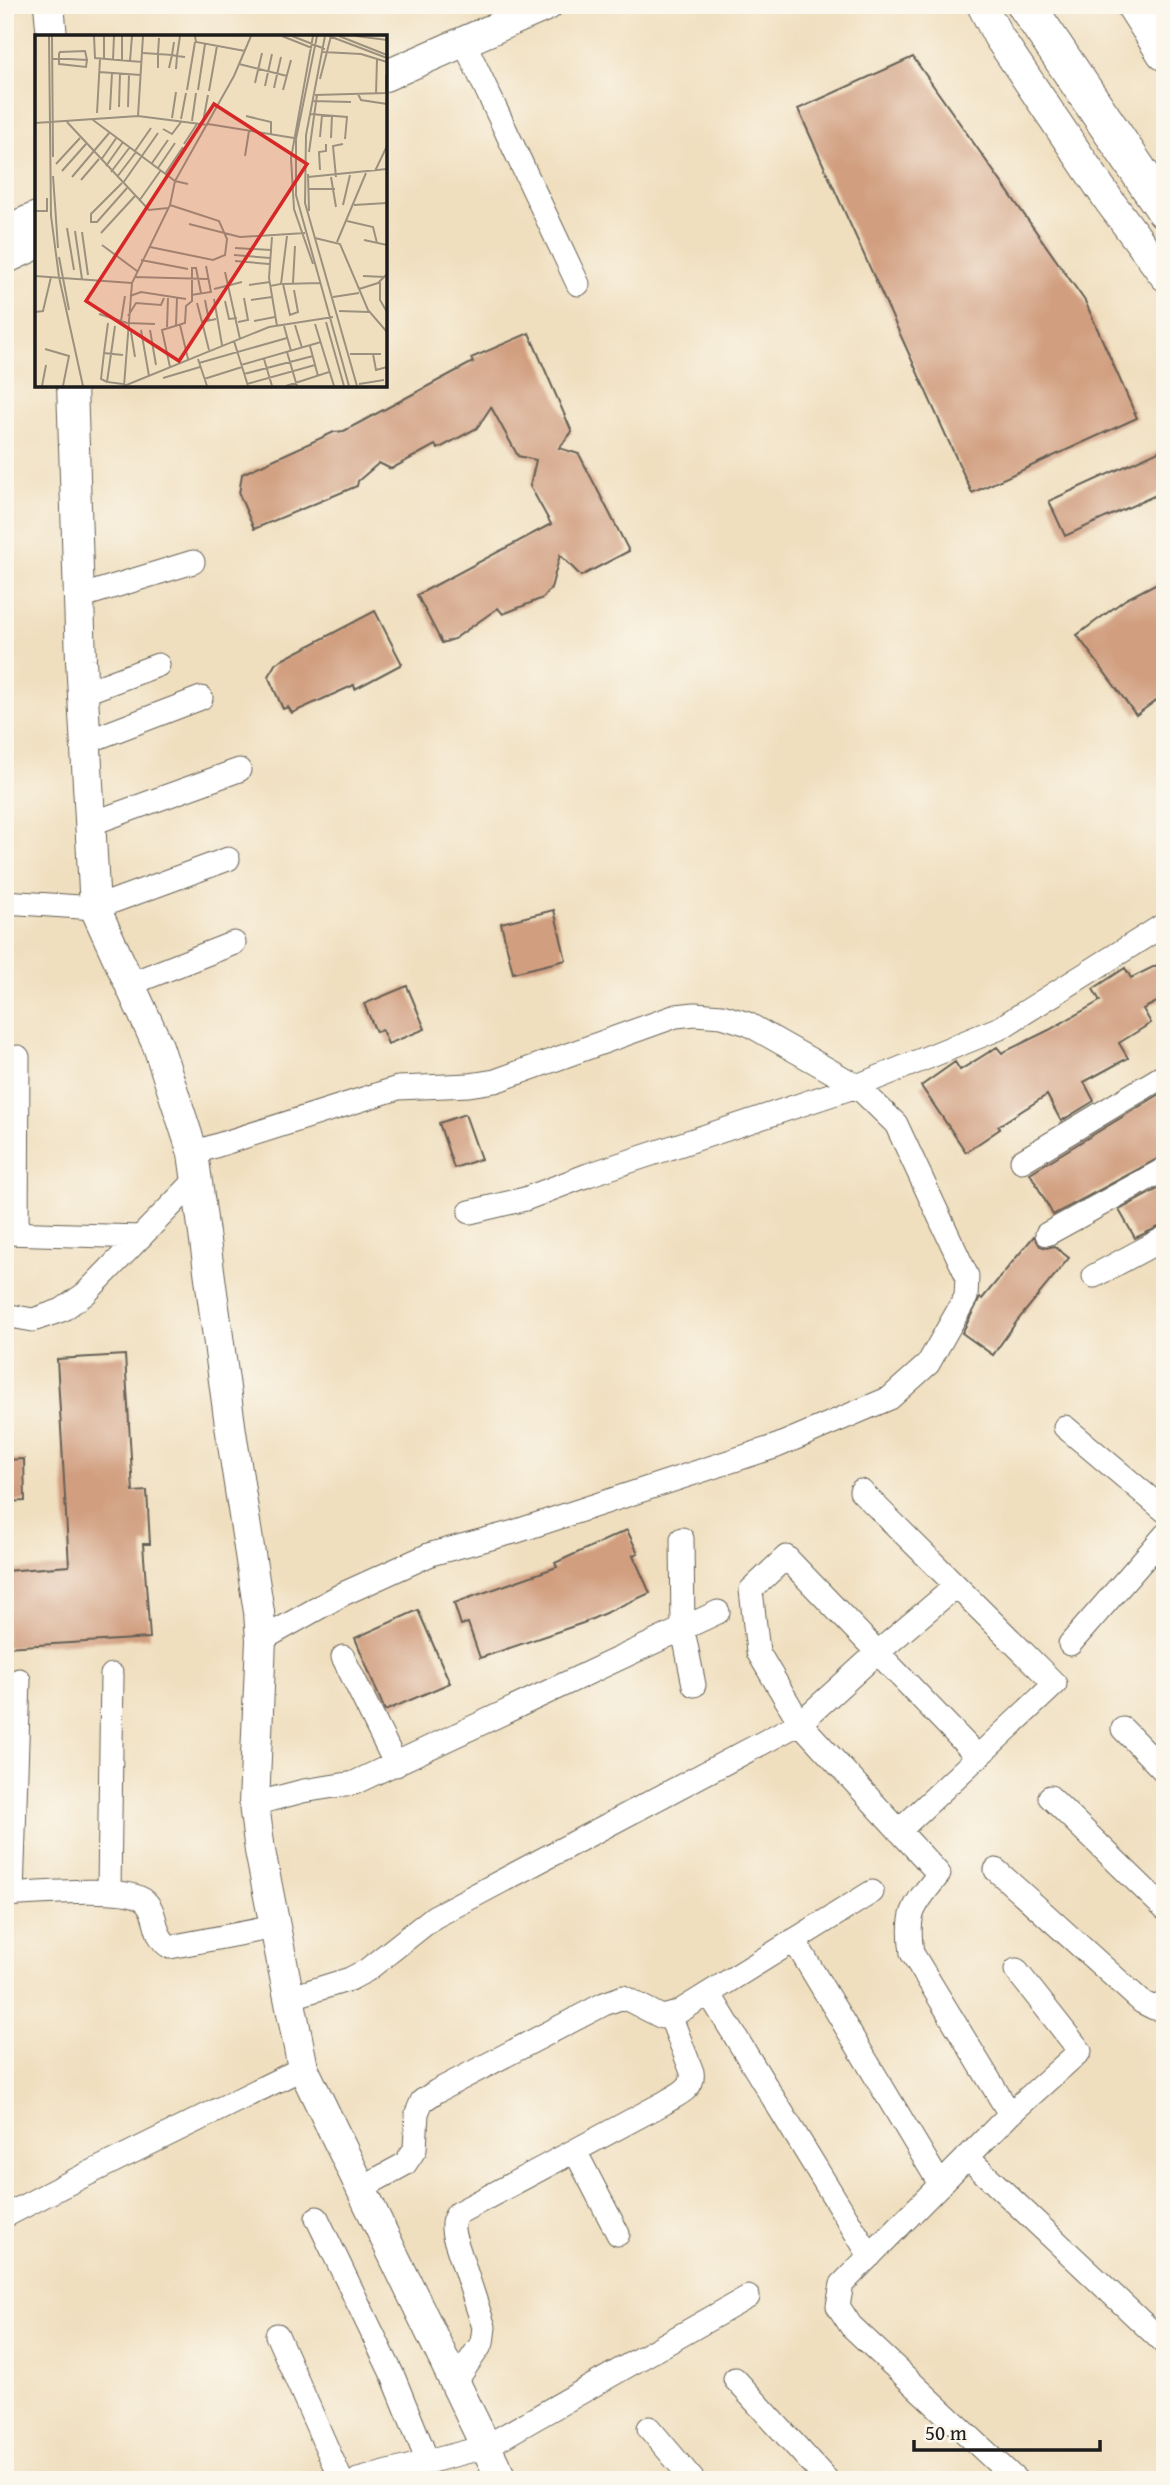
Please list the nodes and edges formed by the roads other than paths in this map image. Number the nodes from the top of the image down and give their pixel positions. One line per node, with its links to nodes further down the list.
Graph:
1 (49, 5): 6 (street)
2 (548, 5): 7 (street)
3 (982, 5): 15 (street)
4 (1026, 5): 10 (main road)
5 (1135, 5): 8 (main road)
6 (52, 35)
7 (464, 42): 9 (street); 16 (street)
8 (1165, 51)
9 (387, 75)
10 (1165, 210)
11 (35, 217): 12 (street)
12 (5, 231)
13 (35, 245): 14 (street)
14 (5, 259)
15 (1165, 276)
16 (578, 284)
17 (72, 387): 19 (street)
18 (193, 562): 19 (street)
19 (79, 597): 21 (street)
20 (158, 665): 21 (street)
21 (83, 693): 23 (street)
22 (201, 698): 23 (street)
23 (86, 742): 25 (street)
24 (239, 770): 25 (street)
25 (90, 824): 28 (street)
26 (228, 859): 28 (street)
27 (5, 902): 28 (street)
28 (95, 908): 31 (street)
29 (1165, 924): 34 (street)
30 (234, 943): 31 (street)
31 (130, 984): 36 (street)
32 (18, 1057): 39 (street)
33 (1165, 1075): 35 (street)
34 (857, 1086): 36 (street); 38 (street); 53 (street)
35 (1022, 1161)
36 (194, 1167): 41 (street); 53 (street)
37 (1165, 1169): 40 (street)
38 (470, 1212)
39 (11, 1233): 41 (street)
40 (1047, 1234)
41 (141, 1237): 44 (street)
42 (1165, 1238): 43 (street)
43 (1094, 1276)
44 (5, 1315)
45 (1065, 1427): 47 (street)
46 (861, 1491): 50 (street)
47 (1165, 1511)
48 (1165, 1535): 54 (street)
49 (682, 1539): 52 (street)
50 (957, 1586): 55 (street); 62 (street)
51 (718, 1612): 52 (street)
52 (683, 1630): 59 (street); 63 (street)
53 (261, 1640): 66 (street)
54 (1070, 1644)
55 (877, 1653): 60 (street); 60 (street); 62 (street)
56 (343, 1657): 63 (street)
57 (112, 1675): 69 (street)
58 (19, 1680): 71 (street)
59 (694, 1685)
60 (800, 1723): 67 (street); 77 (street)
61 (1123, 1729): 64 (street)
62 (978, 1757): 67 (street)
63 (396, 1765): 66 (street)
64 (1165, 1772)
65 (1050, 1797): 72 (street)
66 (254, 1804): 73 (street)
67 (899, 1831): 81 (street)
68 (996, 1870): 78 (street)
69 (109, 1891): 71 (street); 73 (street)
70 (872, 1892): 74 (street)
71 (9, 1895)
72 (1165, 1909)
73 (275, 1927): 77 (street)
74 (794, 1940): 76 (street); 84 (street)
75 (1016, 1970): 81 (street)
76 (710, 1995): 79 (street); 89 (street)
77 (289, 1998): 80 (street)
78 (1165, 2003)
79 (670, 2015): 82 (street); 85 (street)
80 (303, 2068): 85 (street); 86 (street)
81 (1010, 2114): 83 (street)
82 (575, 2151): 88 (street); 94 (street)
83 (967, 2157): 84 (street); 92 (street)
84 (940, 2184): 89 (street)
85 (361, 2188): 94 (street)
86 (5, 2217)
87 (317, 2218): 97 (street)
88 (618, 2234)
89 (870, 2256): 103 (street)
90 (748, 2297): 96 (street)
91 (276, 2335): 98 (street)
92 (1165, 2344)
93 (735, 2379): 102 (street)
94 (454, 2384): 96 (street)
95 (649, 2428): 101 (street)
96 (485, 2447): 97 (street); 100 (street)
97 (428, 2462): 99 (street)
98 (341, 2480)
99 (358, 2480)
100 (502, 2480)
101 (693, 2480)
102 (827, 2480)
103 (1016, 2480)

